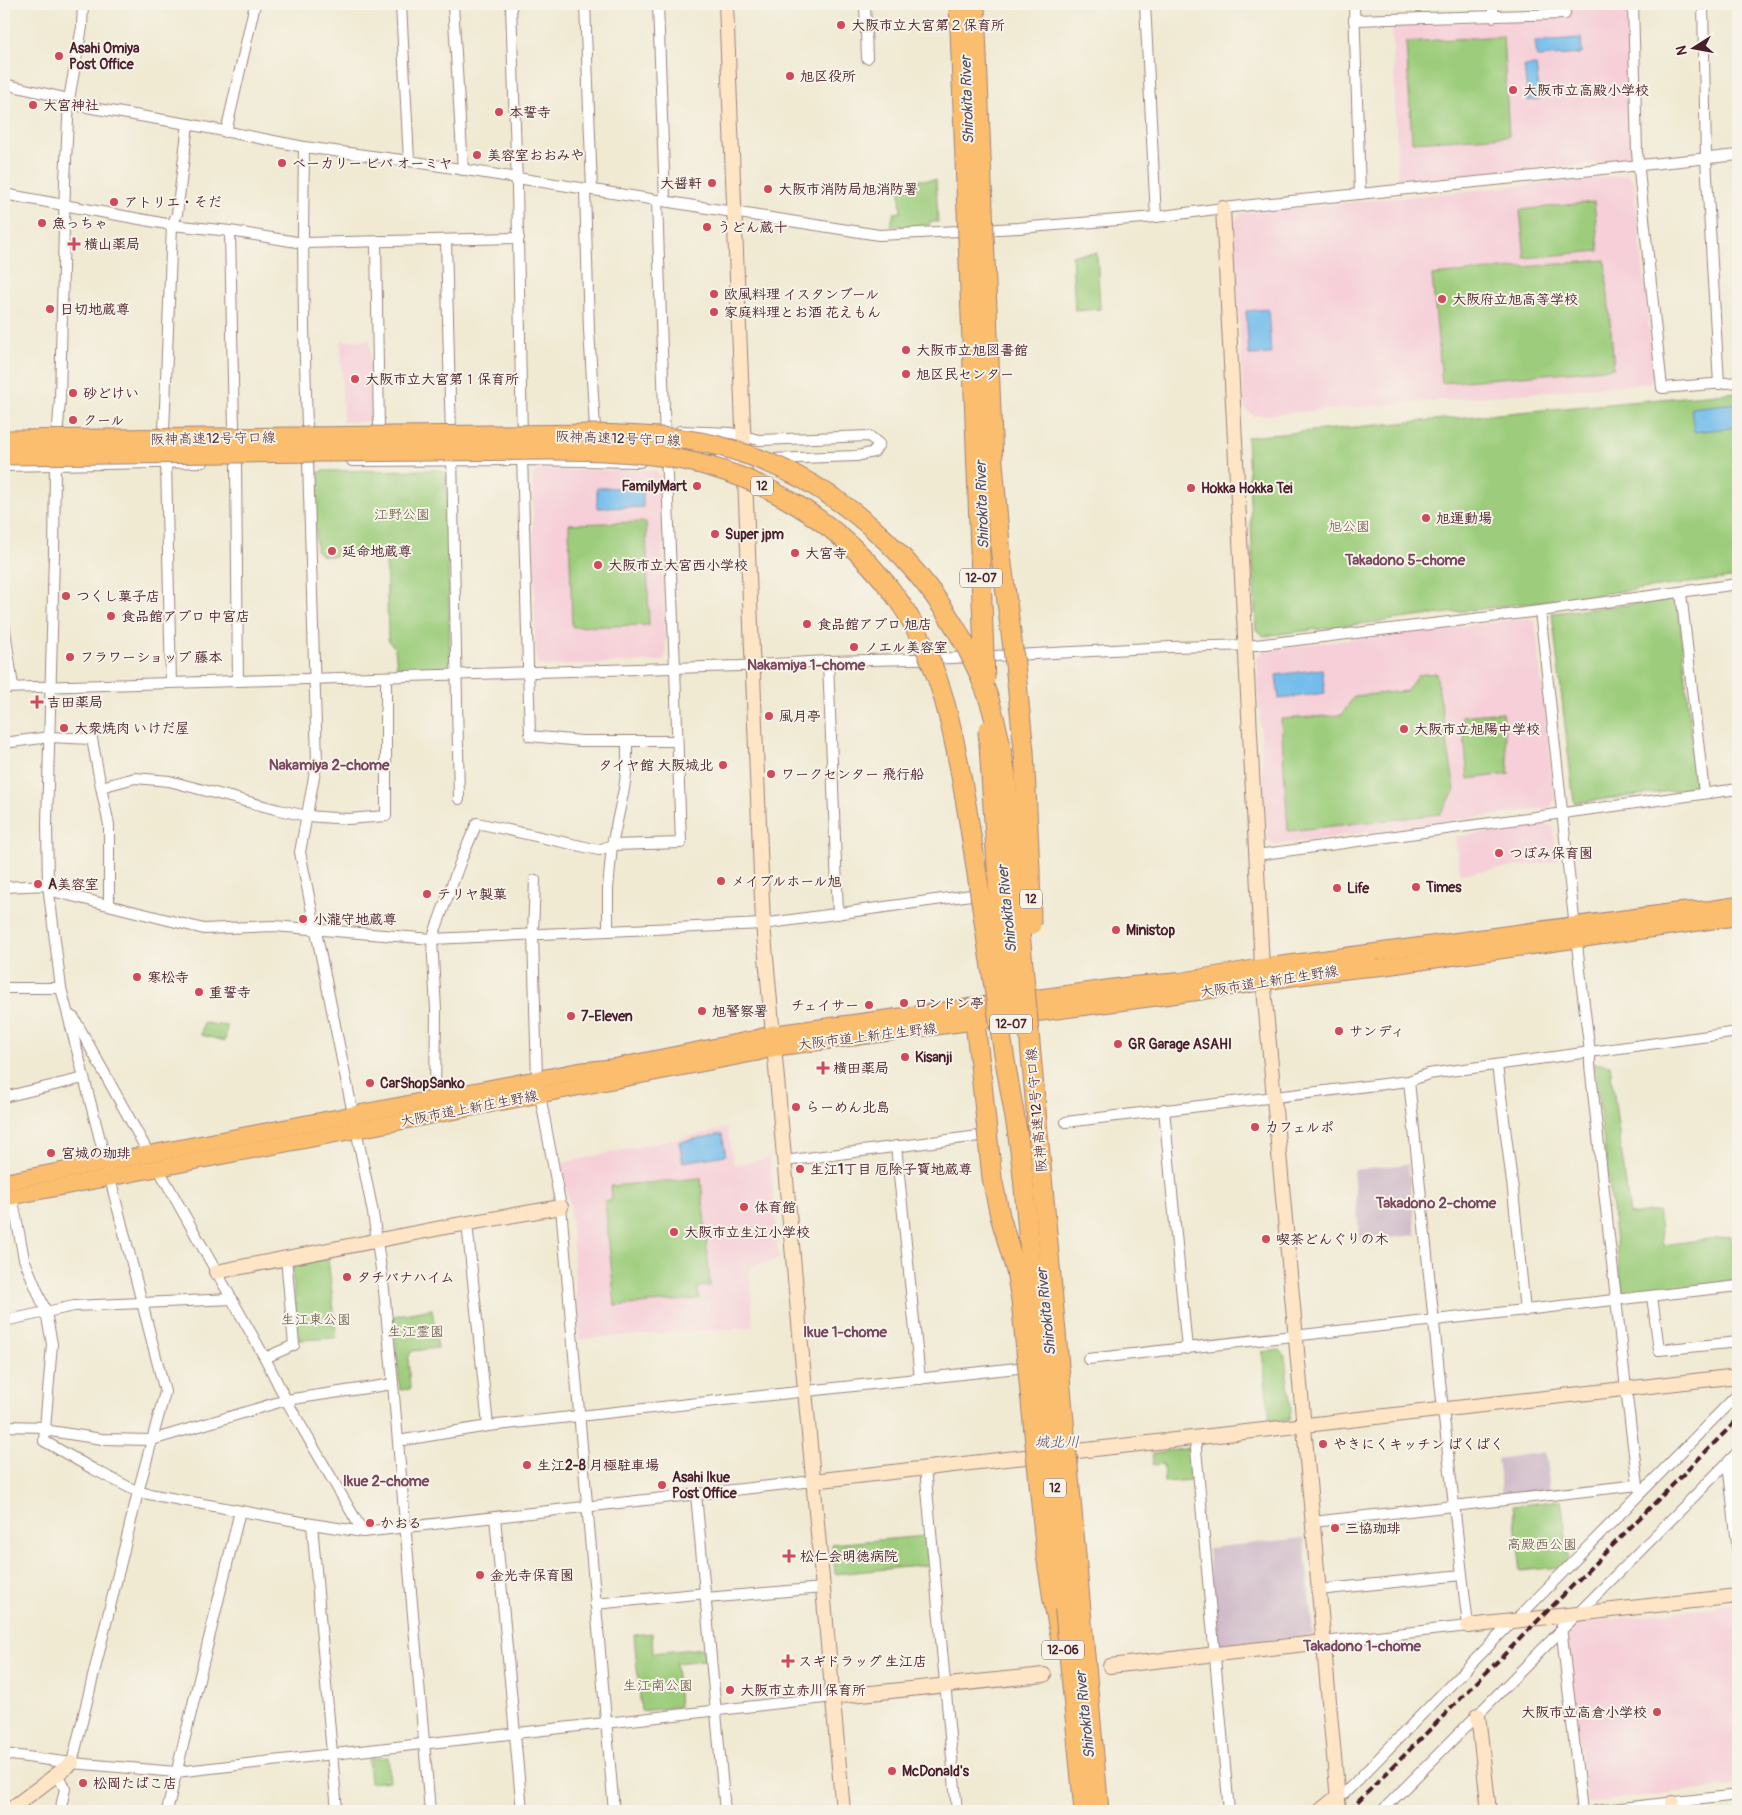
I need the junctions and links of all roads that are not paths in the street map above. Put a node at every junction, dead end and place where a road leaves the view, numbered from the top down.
1 (83, 4) edge
2 (255, 4) edge
3 (401, 4) edge
4 (453, 4) edge
5 (511, 4) edge
6 (585, 4) edge
7 (658, 4) edge
8 (726, 4) edge
9 (865, 4) edge
10 (959, 4) edge
11 (974, 4) edge
12 (1145, 4) edge
13 (1354, 4) edge
14 (1493, 4) edge
15 (1564, 4) edge
16 (1633, 4) edge
17 (1703, 4) edge
18 (1493, 17) junction
19 (1354, 20) junction
20 (867, 58) dead end
21 (4, 84) edge
22 (69, 102) junction
23 (188, 124) junction
24 (226, 132) junction
25 (304, 147) junction
26 (1738, 155) edge
27 (1706, 159) junction
28 (409, 162) junction
29 (1638, 165) junction
30 (463, 170) junction
31 (517, 178) junction
32 (589, 190) junction
33 (4, 194) edge
34 (1360, 194) junction
35 (661, 201) junction
36 (64, 204) junction
37 (1223, 208) junction
38 (734, 212) junction
39 (1156, 217) junction
40 (172, 225) junction
41 (230, 232) junction
42 (518, 238) junction
43 (446, 240) junction
44 (376, 242) junction
45 (303, 243) junction
46 (1738, 382) edge
47 (1719, 384) junction
48 (595, 428) junction
49 (379, 429) junction
50 (451, 429) junction
51 (522, 429) junction
52 (234, 430) junction
53 (307, 430) junction
54 (665, 430) junction
55 (4, 431) edge
56 (56, 431) junction
57 (164, 432) junction
58 (743, 436) junction
59 (4, 440) edge
60 (4, 455) edge
61 (522, 460) junction
62 (744, 460) junction
63 (308, 461) junction
64 (452, 461) junction
65 (236, 462) junction
66 (666, 462) junction
67 (166, 463) junction
68 (54, 464) junction
69 (4, 466) edge
70 (1738, 584) edge
71 (1681, 592) junction
72 (1540, 611) junction
73 (4, 623) edge
74 (1246, 644) junction
75 (828, 661) junction
76 (752, 665) junction
77 (675, 668) junction
78 (528, 672) junction
79 (457, 675) junction
80 (386, 677) junction
81 (314, 679) junction
82 (238, 681) junction
83 (171, 683) junction
84 (51, 686) junction
85 (8, 688) edge
86 (49, 736) junction
87 (677, 741) junction
88 (627, 742) junction
89 (4, 743) edge
90 (100, 787) junction
91 (1738, 789) edge
92 (1704, 793) junction
93 (459, 799) dead end
94 (1564, 814) junction
95 (307, 816) junction
96 (612, 846) junction
97 (1257, 855) junction
98 (535, 880) dead end
99 (48, 885) junction
100 (4, 887) edge
101 (971, 895) dead end
102 (109, 904) junction
103 (1738, 905) edge
104 (838, 914) junction
105 (1738, 917) edge
106 (763, 924) junction
107 (317, 929) junction
108 (608, 930) junction
109 (1575, 932) junction
110 (533, 934) junction
111 (432, 939) junction
112 (1263, 974) junction
113 (4, 988) edge
114 (61, 988) junction
115 (68, 1014) junction
116 (978, 1014) junction
117 (1738, 1032) edge
118 (773, 1041) junction
119 (1030, 1048) junction
120 (1590, 1052) junction
121 (1497, 1065) junction
122 (84, 1078) junction
123 (1409, 1081) junction
124 (538, 1087) junction
125 (4, 1097) edge
126 (1275, 1097) junction
127 (435, 1099) junction
128 (1164, 1109) junction
129 (355, 1122) junction
130 (1066, 1122) dead end
131 (979, 1136) dead end
132 (896, 1146) junction
133 (1020, 1152) junction
134 (149, 1154) junction
135 (784, 1161) junction
136 (158, 1168) junction
137 (108, 1170) junction
138 (6, 1187) edge
139 (561, 1207) junction
140 (468, 1223) junction
141 (377, 1240) junction
142 (286, 1258) junction
143 (216, 1272) junction
144 (1738, 1286) edge
145 (1652, 1296) junction
146 (232, 1299) junction
147 (1617, 1300) junction
148 (142, 1303) junction
149 (1525, 1310) junction
150 (46, 1312) junction
151 (4, 1321) edge
152 (1434, 1321) junction
153 (1296, 1337) junction
154 (1738, 1342) edge
155 (1187, 1348) junction
156 (265, 1358) junction
157 (1088, 1359) dead end
158 (1017, 1368) dead end
159 (1738, 1376) edge
160 (920, 1379) junction
161 (393, 1384) junction
162 (1626, 1389) junction
163 (804, 1392) junction
164 (1738, 1394) edge
165 (286, 1400) junction
166 (1443, 1410) junction
167 (579, 1416) junction
168 (1304, 1425) junction
169 (4, 1426) edge
170 (488, 1426) junction
171 (45, 1427) junction
172 (1195, 1438) junction
173 (152, 1440) junction
174 (398, 1441) junction
175 (1738, 1452) edge
176 (1728, 1463) junction
177 (925, 1468) junction
178 (813, 1481) junction
179 (1640, 1489) junction
180 (138, 1492) junction
181 (696, 1494) junction
182 (587, 1507) junction
183 (1454, 1508) junction
184 (240, 1511) junction
185 (495, 1517) junction
186 (1313, 1522) junction
187 (312, 1524) junction
188 (404, 1527) junction
189 (363, 1532) junction
190 (1738, 1553) edge
191 (1462, 1574) junction
192 (822, 1588) junction
193 (1318, 1590) junction
194 (706, 1596) junction
195 (1738, 1596) edge
196 (595, 1604) junction
197 (1578, 1614) junction
198 (1560, 1616) junction
199 (1514, 1621) junction
200 (1468, 1626) junction
201 (1561, 1630) junction
202 (1324, 1642) junction
203 (1215, 1654) junction
204 (1110, 1666) dead end
205 (1044, 1675) dead end
206 (945, 1686) junction
207 (833, 1697) junction
208 (1074, 1699) junction
209 (716, 1711) junction
210 (1478, 1714) junction
211 (606, 1723) junction
212 (515, 1734) junction
213 (423, 1744) junction
214 (4, 1754) edge
215 (332, 1754) junction
216 (72, 1763) junction
217 (176, 1772) junction
218 (58, 1774) junction
219 (1738, 1795) edge
220 (1338, 1797) junction
221 (1672, 1807) edge
222 (1630, 1809) edge
223 (8, 1811) edge
224 (60, 1811) edge
225 (167, 1811) edge
226 (337, 1811) edge
227 (430, 1811) edge
228 (522, 1811) edge
229 (614, 1811) edge
230 (725, 1811) edge
231 (843, 1811) edge
232 (957, 1811) edge
233 (1084, 1811) edge
234 (1099, 1811) edge
235 (1229, 1811) edge
236 (1320, 1811) edge
237 (1339, 1811) edge
238 (1382, 1811) edge
239 (1488, 1811) edge
240 (1582, 1811) edge
241 (1596, 1811) edge

1 - 22 street
2 - 24 street
3 - 28 street
4 - 30 street
5 - 31 street
6 - 32 street
7 - 35 street
8 - 38 street
9 - 20 street
10 - 133 highway, 12-07, bridge
11 - 119 highway, 12, bridge
12 - 39 street
13 - 19 street
14 - 18 street
15 - 18 street
16 - 29 street
17 - 27 street
18 - 19 street
19 - 34 street
21 - 22 street
22 - 23 street
22 - 36 street
23 - 24 street
23 - 40 street
24 - 25 street
25 - 28 street
25 - 45 street
26 - 27 street
27 - 29 street
27 - 47 street
28 - 30 street
29 - 34 street
29 - 47 street
30 - 31 street
31 - 32 street
31 - 42 street
32 - 35 street
32 - 48 street
33 - 36 street
34 - 37 street
35 - 38 street
35 - 54 street
36 - 40 street
36 - 56 street
37 - 39 street
37 - 74 street
38 - 39 street, bridge
38 - 58 street
40 - 41 street
40 - 57 street
41 - 45 street
41 - 52 street
42 - 43 street
42 - 51 street
43 - 44 street
43 - 50 street
44 - 45 street
44 - 49 street
45 - 53 street
46 - 47 street
48 - 51 street
48 - 54 street
49 - 50 street
49 - 53 street
50 - 51 street
50 - 64 street
51 - 61 street
52 - 53 street
52 - 57 street
53 - 63 street
54 - 58 street
54 - 66 street
55 - 56 street
56 - 57 street
56 - 68 street
58 - 62 street
58 - 62 street
59 - 119 highway, 阪神高速12号守口線, bridge
60 - 133 highway, 阪神高速12号守口線 / 12, bridge
61 - 64 street
61 - 66 street
61 - 78 street
62 - 66 street
62 - 76 street
63 - 64 street
63 - 65 street
63 - 81 street
64 - 79 street
65 - 67 street
65 - 82 street
66 - 77 street
67 - 68 street
67 - 83 street
68 - 69 street
68 - 84 street
70 - 71 street
71 - 72 street
71 - 92 street
72 - 74 street
72 - 94 street
73 - 85 street
74 - 75 street, bridge
74 - 97 street
75 - 76 street
75 - 104 street
76 - 77 street
76 - 106 street
77 - 78 street
77 - 87 street
78 - 79 street
78 - 88 street
79 - 80 street
79 - 93 street
80 - 81 street
80 - 95 street
81 - 82 street
81 - 95 street
82 - 83 street
83 - 84 street
84 - 85 street
84 - 86 street
86 - 89 street
86 - 90 street
86 - 99 street
87 - 88 street
87 - 96 street
88 - 96 street
90 - 95 street
90 - 102 street
91 - 92 street
92 - 94 street
94 - 97 street
94 - 109 street
95 - 107 street
96 - 108 street
96 - 111 street
97 - 112 street
98 - 110 street
99 - 100 street
99 - 102 street
99 - 114 street
101 - 104 street
102 - 107 street
103 - 109 main road, 大阪市道上新庄生野線
104 - 106 street
105 - 109 main road, 大阪市道上新庄生野線
106 - 108 street
106 - 118 street
107 - 111 street
107 - 129 street
108 - 110 street
109 - 112 main road, 大阪市道上新庄生野線
109 - 120 street
110 - 111 street
110 - 124 street
111 - 127 street
112 - 116 main road, 大阪市道上新庄生野線, bridge
112 - 126 street
113 - 114 street
114 - 115 street
115 - 122 street
115 - 134 street
116 - 118 main road, 大阪市道上新庄生野線
116 - 208 highway, 12-06, bridge
117 - 120 street
118 - 124 main road, 大阪市道上新庄生野線
118 - 135 street
119 - 234 highway, 阪神高速12号守口線 / 12, bridge
120 - 121 street
120 - 147 street
121 - 123 street
121 - 149 street
122 - 125 street
122 - 137 street
123 - 126 street
123 - 152 street
124 - 127 main road, 大阪市道上新庄生野線
124 - 129 main road, 大阪市道上新庄生野線
124 - 139 street
126 - 128 street
126 - 153 street
127 - 129 main road, 大阪市道上新庄生野線
128 - 130 street
128 - 155 street
129 - 134 main road, 大阪市道上新庄生野線
129 - 136 main road, 大阪市道上新庄生野線
129 - 141 street
131 - 132 street
132 - 135 street
132 - 160 street
133 - 208 highway, 阪神高速12号守口線 / 12, bridge
134 - 137 main road, 大阪市道上新庄生野線
135 - 163 street
136 - 137 main road, 大阪市道上新庄生野線
136 - 143 street
137 - 138 main road, 大阪市道上新庄生野線
137 - 148 street
138 - 150 street
139 - 140 street
139 - 167 street
140 - 141 street
140 - 170 street
141 - 142 street
141 - 161 street
142 - 143 street
142 - 156 street
143 - 146 street
144 - 145 street
145 - 147 street
145 - 154 street
146 - 148 street
146 - 156 street
147 - 149 street
147 - 162 street
148 - 150 street
148 - 173 street
149 - 152 street
150 - 151 street
150 - 171 street
152 - 153 street
152 - 166 street
153 - 155 street
153 - 168 street
155 - 157 street
156 - 165 street
158 - 160 street
159 - 162 street
160 - 163 street
161 - 165 street
161 - 174 street
162 - 166 street
162 - 179 street
163 - 167 street
163 - 178 street
164 - 179 street
165 - 173 street
165 - 189 street
166 - 168 street
166 - 183 street
167 - 170 street
167 - 182 street
168 - 172 street
168 - 186 street
169 - 171 street
170 - 174 street
171 - 173 street
171 - 180 street
172 - 177 street, bridge
172 - 203 street
173 - 180 street
174 - 188 street
175 - 176 street
176 - 190 street
176 - 197 street
177 - 178 street
177 - 206 street
178 - 181 street
178 - 192 street
179 - 183 street
179 - 199 street
180 - 184 street
180 - 216 street
181 - 182 street
181 - 194 street
182 - 185 street
182 - 196 street
183 - 186 street
183 - 191 street
184 - 187 street
184 - 217 street
185 - 188 street
185 - 212 street
186 - 193 street
187 - 189 street
187 - 215 street
188 - 189 street
188 - 213 street
191 - 193 street
191 - 200 street
192 - 194 street
192 - 207 street
193 - 202 street
194 - 196 street
194 - 209 street
195 - 197 street
196 - 211 street
197 - 198 street
197 - 201 street
198 - 199 street
198 - 201 street
199 - 200 street
199 - 220 street
200 - 202 street
201 - 210 street
201 - 240 street
202 - 203 street
202 - 220 street
203 - 204 street
203 - 235 street
205 - 206 street
206 - 207 street
206 - 232 street
207 - 209 street
207 - 231 street
208 - 233 highway, 阪神高速12号守口線 / 12, bridge
209 - 211 street
209 - 230 street
210 - 238 street
210 - 239 street
211 - 212 street
211 - 229 street
212 - 213 street
212 - 228 street
213 - 215 street
213 - 227 street
214 - 216 street
215 - 217 street
215 - 226 street
216 - 217 street
216 - 218 street
217 - 225 street
218 - 223 street
218 - 224 street
219 - 221 street
220 - 236 street
220 - 237 street
221 - 222 street
222 - 241 street

